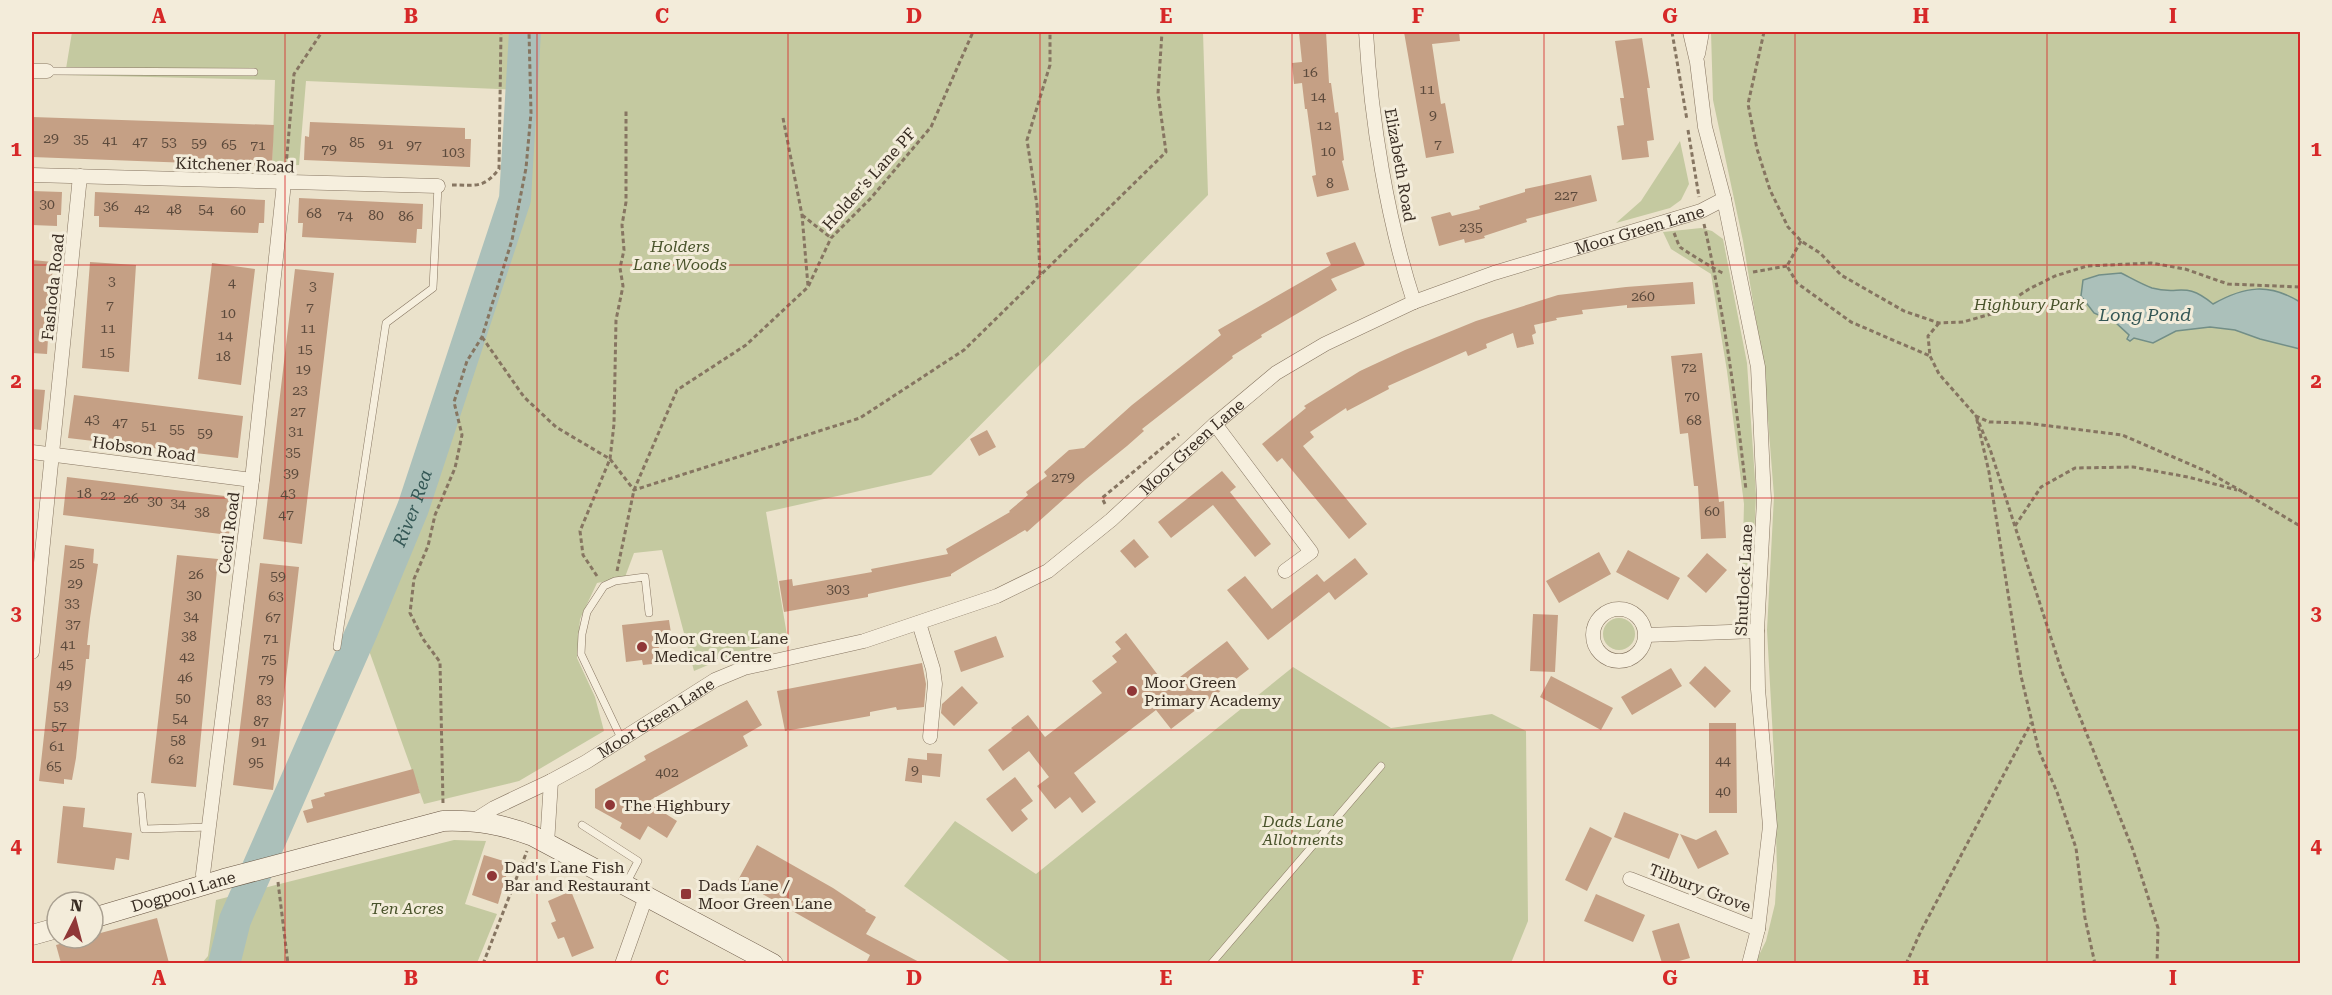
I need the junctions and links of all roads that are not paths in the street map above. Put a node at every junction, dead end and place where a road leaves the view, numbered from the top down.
1 (1366, 32) edge
2 (1690, 32) edge
3 (1702, 32) edge
4 (1697, 62) junction
5 (32, 70) edge
6 (47, 71) joint
7 (254, 72) dead end
8 (32, 175) edge
9 (80, 176) junction
10 (284, 183) junction
11 (438, 186) joint
12 (1724, 200) junction
13 (1414, 302) junction
14 (1215, 424) junction
15 (32, 452) edge
16 (53, 454) junction
17 (252, 480) junction
18 (1285, 571) dead end
19 (650, 613) dead end
20 (919, 623) junction
21 (1757, 631) junction
22 (1646, 635) dead end
23 (337, 646) dead end
24 (32, 652) edge
25 (930, 737) dead end
26 (621, 738) junction
27 (1381, 766) dead end
28 (551, 781) junction
29 (141, 796) dead end
30 (475, 820) junction
31 (582, 825) dead end
32 (210, 828) junction
33 (540, 840) junction
34 (276, 866) joint
35 (1630, 879) dead end
36 (204, 886) junction
37 (625, 886) junction
38 (648, 897) junction
39 (105, 915) edge
40 (1758, 929) junction
41 (622, 963) edge
42 (773, 963) edge
43 (1211, 963) edge
44 (1749, 963) edge

1 - 13 street, Elizabeth Road
2 - 4 street, Moor Green Lane
3 - 4 street, Moor Green Lane
4 - 12 street, Moor Green Lane
5 - 6 street
6 - 7 lane
8 - 9 street, Kitchener Road
9 - 10 street, Kitchener Road
9 - 16 street, Fashoda Road
10 - 11 street, Kitchener Road
10 - 17 street, Cecil Road
11 - 23 lane
12 - 13 street, Moor Green Lane
12 - 21 street, Shutlock Lane
13 - 14 street, Moor Green Lane
14 - 18 street
14 - 20 street, Moor Green Lane
15 - 16 street, Hobson Road
16 - 17 street, Hobson Road
16 - 24 street, Fashoda Road
17 - 32 street, Cecil Road
19 - 26 lane
20 - 25 street
20 - 26 street, Moor Green Lane
21 - 22 street
21 - 40 street, Shutlock Lane
26 - 28 street, Moor Green Lane
27 - 43 lane
28 - 30 street, Moor Green Lane
28 - 33 street
29 - 32 lane
30 - 33 street
30 - 34 street, Moor Green Lane
31 - 37 lane
32 - 36 street, Cecil Road
33 - 37 street
34 - 36 street, Dogpool Lane
35 - 40 street, Tilbury Grove
36 - 39 street, Dogpool Lane
37 - 38 street
38 - 41 street
38 - 42 street
40 - 44 street, Shutlock Lane

